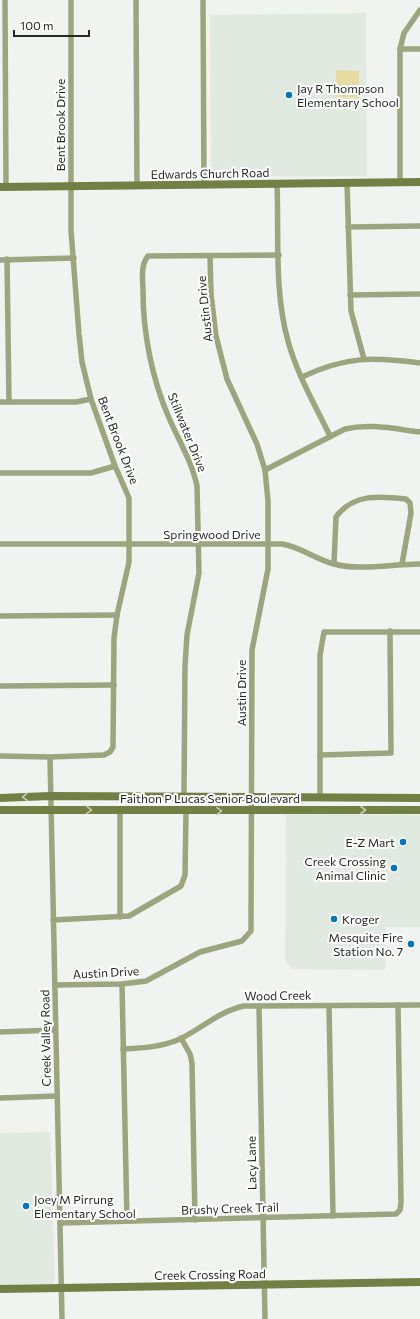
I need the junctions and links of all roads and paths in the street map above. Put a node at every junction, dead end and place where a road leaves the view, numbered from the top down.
1 (5, 0) edge
2 (71, 0) edge
3 (136, 0) edge
4 (203, 0) edge
5 (420, 10) edge
6 (400, 49) junction
7 (420, 49) edge
8 (420, 182) edge
9 (347, 183) junction
10 (400, 183) junction
11 (277, 184) junction
12 (204, 185) junction
13 (137, 186) junction
14 (3, 187) edge
15 (71, 187) junction
16 (420, 226) edge
17 (348, 227) junction
18 (279, 255) junction
19 (210, 256) junction
20 (74, 258) junction
21 (7, 259) junction
22 (0, 260) edge
23 (420, 294) edge
24 (350, 295) junction
25 (364, 359) junction
26 (420, 363) edge
27 (302, 377) junction
28 (91, 399) junction
29 (0, 402) edge
30 (9, 402) junction
31 (420, 432) edge
32 (330, 436) junction
33 (115, 466) junction
34 (265, 470) junction
35 (0, 473) edge
36 (0, 544) edge
37 (268, 544) junction
38 (130, 545) junction
39 (200, 545) junction
40 (334, 564) junction
41 (402, 564) junction
42 (420, 564) edge
43 (117, 615) junction
44 (0, 616) edge
45 (390, 631) junction
46 (420, 632) edge
47 (114, 685) junction
48 (0, 686) edge
49 (320, 755) junction
50 (0, 756) edge
51 (50, 757) junction
52 (50, 796) junction
53 (0, 798) edge
54 (184, 798) junction
55 (251, 798) junction
56 (320, 798) junction
57 (339, 798) junction
58 (420, 798) edge
59 (0, 810) edge
60 (50, 810) junction
61 (252, 810) junction
62 (339, 810) junction
63 (420, 810) edge
64 (120, 811) junction
65 (186, 811) junction
66 (120, 917) junction
67 (53, 920) junction
68 (122, 984) junction
69 (55, 985) junction
70 (398, 1005) junction
71 (420, 1005) edge
72 (259, 1006) junction
73 (330, 1006) junction
74 (55, 1030) junction
75 (0, 1032) edge
76 (181, 1038) junction
77 (123, 1049) junction
78 (57, 1096) junction
79 (0, 1098) edge
80 (333, 1216) junction
81 (264, 1218) junction
82 (195, 1220) junction
83 (127, 1221) junction
84 (60, 1223) junction
85 (420, 1282) edge
86 (265, 1284) junction
87 (0, 1289) edge
88 (60, 1289) junction
89 (62, 1319) edge
90 (266, 1319) edge

1 - 14 street
2 - 15 street, Bent Brook Drive
3 - 13 street
4 - 12 street
5 - 6 street
6 - 7 street
6 - 10 street
8 - 10 street, Edwards Church Road
9 - 10 street, Edwards Church Road
9 - 11 street, Edwards Church Road
9 - 17 street
11 - 12 street, Edwards Church Road
11 - 18 street
12 - 13 street, Edwards Church Road
13 - 15 street, Edwards Church Road
14 - 15 street, Edwards Church Road
15 - 20 street, Bent Brook Drive
16 - 17 street
17 - 24 street
18 - 19 street, Stillwater Drive
18 - 27 street
19 - 34 street, Austin Drive
19 - 39 street, Stillwater Drive
20 - 21 street
20 - 28 street, Bent Brook Drive
21 - 22 street
21 - 30 street
23 - 24 street
24 - 25 street
25 - 26 street
25 - 27 street
27 - 32 street
28 - 30 street
28 - 33 street, Bent Brook Drive
29 - 30 street
31 - 32 street
32 - 34 street
33 - 35 street
33 - 38 street, Bent Brook Drive
34 - 37 street, Austin Drive
36 - 38 street, Springwood Drive
37 - 39 street, Springwood Drive
37 - 40 street, Springwood Drive
37 - 55 street, Austin Drive
38 - 39 street, Springwood Drive
38 - 43 street, Bent Brook Drive
39 - 54 street, Stillwater Drive
40 - 41 street, Springwood Drive
40 - 41 street
41 - 42 street, Springwood Drive
43 - 44 street
43 - 47 street, Bent Brook Drive
45 - 46 street
45 - 49 street
45 - 49 street
47 - 48 street
47 - 51 street, Bent Brook Drive
49 - 56 street
50 - 51 street, Bent Brook Drive
51 - 52 street, Creek Valley Road
52 -> 53 street, Faithon P Lucas Senior Boulevard
52 - 54 street, Faithon P Lucas Senior Boulevard
52 - 60 street, Creek Valley Road
54 - 55 street, Faithon P Lucas Senior Boulevard
55 - 56 street, Faithon P Lucas Senior Boulevard
55 - 61 street, Austin Drive
56 - 57 street, Faithon P Lucas Senior Boulevard
57 - 58 street, Faithon P Lucas Senior Boulevard
57 - 62 street
59 - 60 street, Faithon P Lucas Senior Boulevard
60 -> 64 street, Faithon P Lucas Senior Boulevard
60 - 67 street, Creek Valley Road
61 - 62 street, Faithon P Lucas Senior Boulevard
65 -> 61 street, Faithon P Lucas Senior Boulevard
61 - 68 street, Austin Drive
62 -> 63 street, Faithon P Lucas Senior Boulevard
64 - 65 street, Faithon P Lucas Senior Boulevard
64 - 66 street
65 - 66 street
66 - 67 street
67 - 69 street, Creek Valley Road
68 - 69 street, Austin Drive
68 - 77 street
69 - 74 street, Creek Valley Road
70 - 71 street, Wood Creek
70 - 73 street, Wood Creek
70 - 80 street, Brushy Creek Trail
72 - 73 street, Wood Creek
72 - 76 street, Wood Creek
72 - 81 street, Lacy Lane
73 - 80 street
74 - 75 street
74 - 78 street, Creek Valley Road
76 - 77 street, Wood Creek
76 - 82 street
77 - 83 street
78 - 79 street
78 - 84 street, Creek Valley Road
80 - 81 street, Brushy Creek Trail
81 - 82 street, Brushy Creek Trail
81 - 86 street, Lacy Lane
82 - 83 street, Brushy Creek Trail
83 - 84 street, Brushy Creek Trail
84 - 88 street, Creek Valley Road
85 - 86 street, Creek Crossing Road
86 - 88 street, Creek Crossing Road
86 - 90 street, Lacy Lane
87 - 88 street, Creek Crossing Road
88 - 89 street, Creek Valley Road

